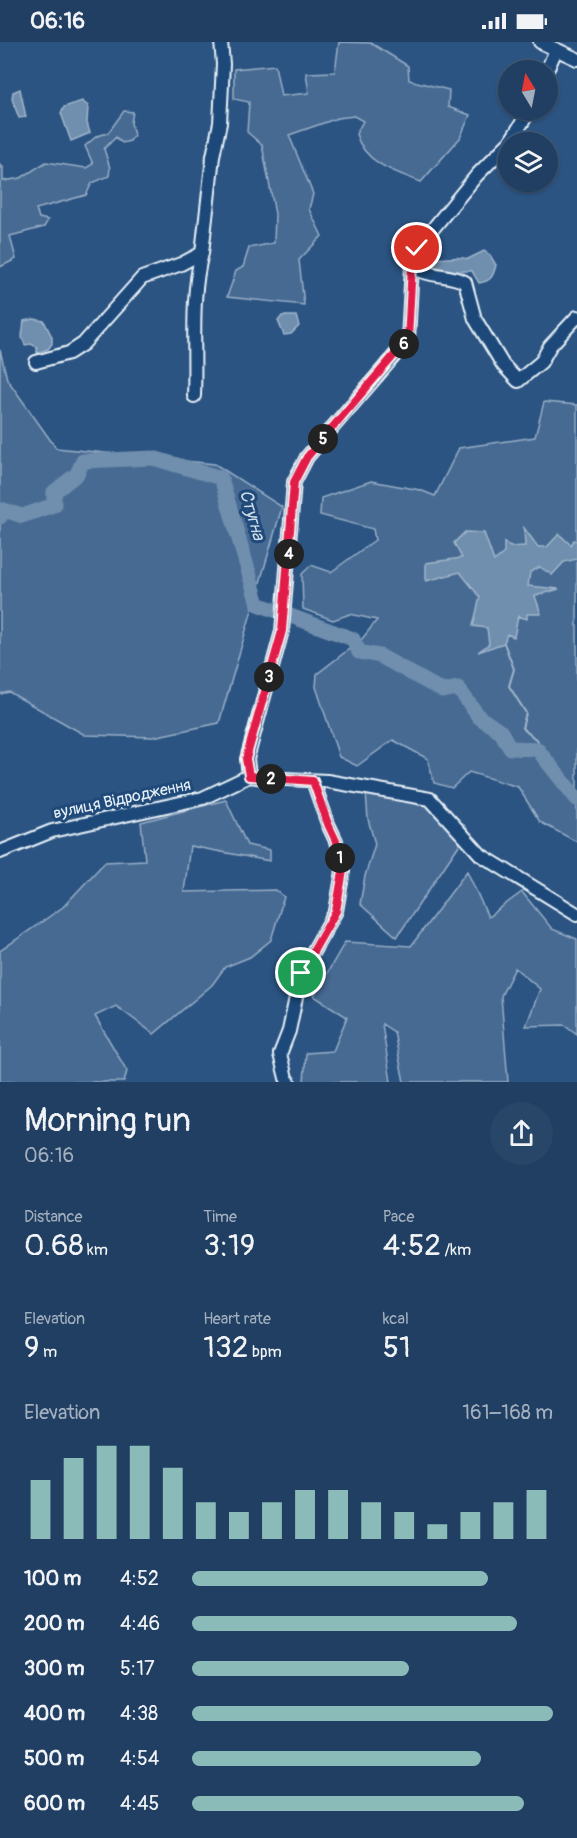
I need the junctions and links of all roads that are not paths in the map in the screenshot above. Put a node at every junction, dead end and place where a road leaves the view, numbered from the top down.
1 (220, 42) edge
2 (540, 42) edge
3 (556, 50) junction
4 (575, 55) edge
5 (552, 60) edge
6 (498, 154) edge
7 (202, 252) junction
8 (412, 265) junction
9 (577, 317) edge
10 (36, 362) dead end
11 (195, 396) dead end
12 (249, 776) junction
13 (313, 781) junction
14 (0, 852) edge
15 (577, 914) edge
16 (289, 1082) edge

1 - 7 street
2 - 3 street
3 - 4 street
3 - 5 street
6 - 8 street
7 - 10 street
7 - 11 street
8 - 9 street
8 - 12 street
12 - 13 street
12 - 14 street, вулиця Відродження
13 - 15 street
13 - 16 street

